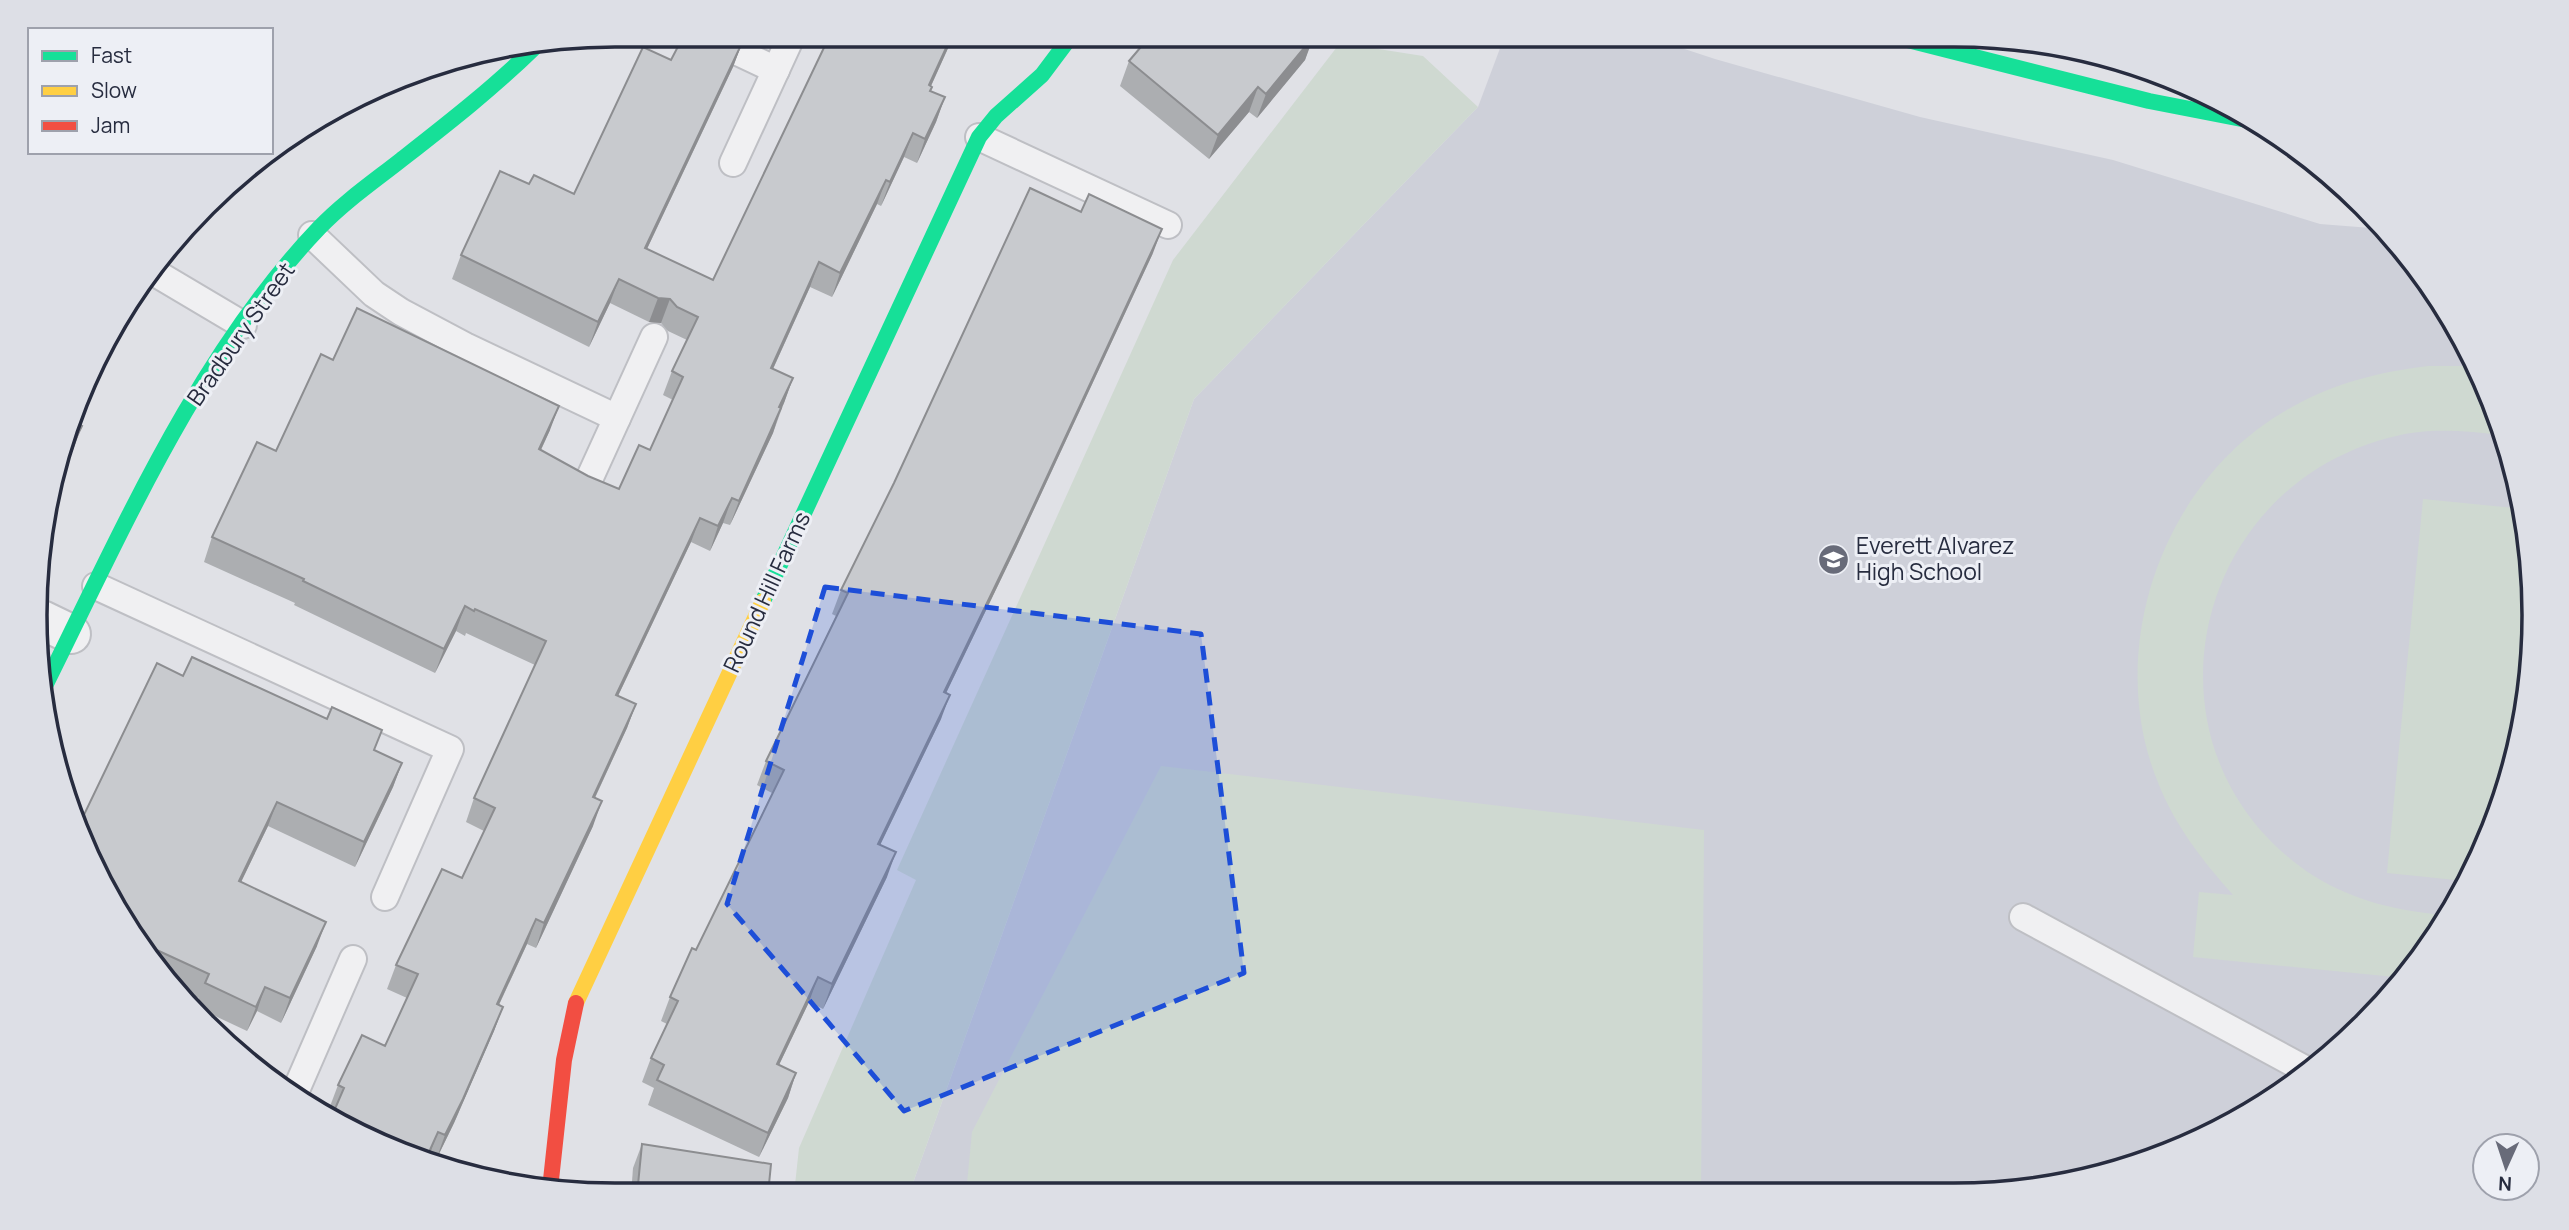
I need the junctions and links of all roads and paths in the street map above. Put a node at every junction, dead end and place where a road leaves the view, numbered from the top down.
1 (727, 47) edge
2 (787, 47) edge
3 (1065, 47) edge
4 (1935, 47) edge
5 (524, 55) edge
6 (776, 70) junction
7 (2223, 115) edge
8 (979, 137) junction
9 (733, 163) dead end
10 (1168, 225) dead end
11 (312, 235) junction
12 (160, 276) edge
13 (243, 325) junction
14 (654, 337) dead end
15 (617, 418) junction
16 (586, 486) edge
17 (96, 586) junction
18 (57, 627) edge
19 (49, 661) edge
20 (385, 897) dead end
21 (2022, 917) dead end
22 (353, 959) dead end
23 (2297, 1067) edge
24 (298, 1086) edge
25 (551, 1179) edge

1 - 6 lane
2 - 6 lane
3 - 8 street, Round Hill Farms
4 - 7 street
5 - 11 street, Bradbury Street
6 - 9 lane
8 - 10 lane
8 - 25 street, Round Hill Farms
11 - 13 street, Bradbury Street
11 - 15 lane
12 - 13 lane
13 - 17 street, Bradbury Street
14 - 15 lane
15 - 16 lane
17 - 18 street, Bradbury Street
17 - 20 lane
18 - 19 street, Bradbury Street
21 - 23 lane
22 - 24 lane

